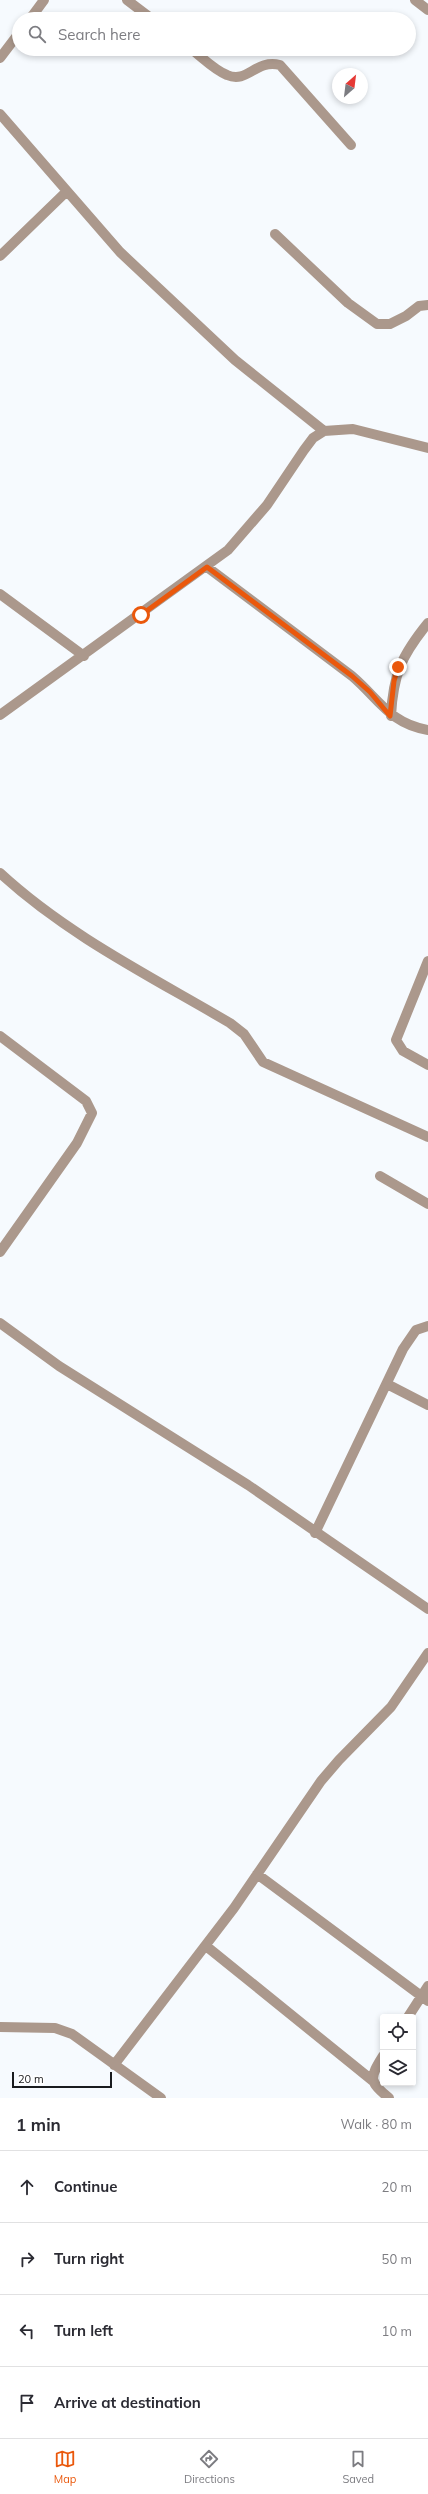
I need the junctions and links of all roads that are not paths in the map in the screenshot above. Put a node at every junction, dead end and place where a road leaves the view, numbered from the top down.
1 (44, 0) edge
2 (127, 0) edge
3 (415, 0) edge
4 (428, 10) edge
5 (35, 12) edge
6 (143, 12) edge
7 (12, 42) edge
8 (200, 56) edge
9 (0, 58) edge
10 (0, 114) edge
11 (351, 145) dead end
12 (66, 192) junction
13 (274, 234) dead end
14 (0, 256) edge
15 (428, 305) edge
16 (324, 431) junction
17 (428, 448) edge
18 (207, 567) junction
19 (0, 594) edge
20 (428, 623) edge
21 (84, 656) junction
22 (0, 715) edge
23 (390, 716) junction
24 (428, 730) edge
25 (0, 873) edge
26 (428, 961) edge
27 (0, 1036) edge
28 (428, 1065) edge
29 (428, 1137) edge
30 (380, 1176) dead end
31 (428, 1204) edge
32 (0, 1252) edge
33 (0, 1323) edge
34 (428, 1326) edge
35 (386, 1384) junction
36 (428, 1405) edge
37 (315, 1533) junction
38 (428, 1609) edge
39 (428, 1653) edge
40 (257, 1874) junction
41 (206, 1946) junction
42 (428, 1986) edge
43 (425, 1999) edge
44 (411, 2014) edge
45 (0, 2027) edge
46 (380, 2060) edge
47 (114, 2065) junction
48 (373, 2081) junction
49 (161, 2098) edge
50 (389, 2098) edge

1 - 5 street
2 - 6 street
3 - 4 street
7 - 9 street
8 - 11 street
10 - 12 street
12 - 14 street
12 - 16 street
13 - 15 street
16 - 17 street
16 - 18 street
18 - 21 street
18 - 23 street
19 - 21 street
20 - 23 street
21 - 22 street
23 - 24 street
25 - 29 street
26 - 28 street
27 - 32 street
30 - 31 street
33 - 37 street
34 - 35 street
35 - 36 street
35 - 37 street
37 - 38 street
39 - 40 street
40 - 41 street
40 - 43 street
41 - 47 street
41 - 48 street
42 - 43 street
43 - 44 street
45 - 47 street
46 - 48 street
47 - 49 street
48 - 50 street

